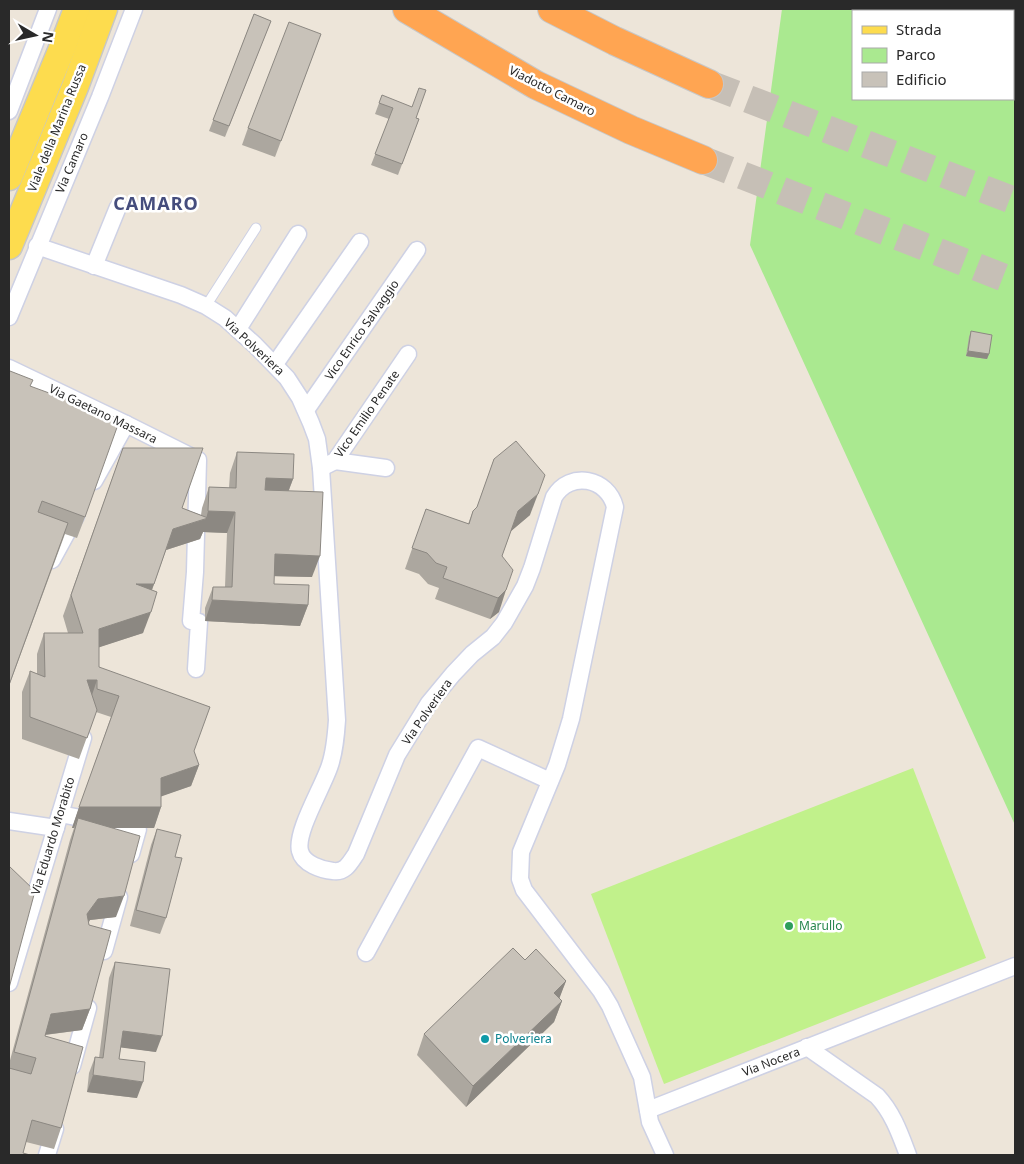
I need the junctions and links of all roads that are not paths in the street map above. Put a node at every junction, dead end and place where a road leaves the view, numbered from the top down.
1 (48, 9) edge
2 (77, 9) edge
3 (104, 9) edge
4 (134, 9) edge
5 (407, 9) edge
6 (552, 9) edge
7 (708, 84) tunnel mouth
8 (9, 111) edge
9 (703, 160) tunnel mouth
10 (9, 178) edge
11 (118, 207) dead end
12 (256, 228) dead end
13 (298, 234) dead end
14 (360, 242) dead end
15 (9, 246) edge
16 (37, 246) junction
17 (417, 250) dead end
18 (94, 266) junction
19 (206, 306) junction
20 (9, 317) edge
21 (238, 330) junction
22 (408, 354) dead end
23 (274, 364) junction
24 (9, 368) edge
25 (306, 410) junction
26 (126, 424) junction
27 (328, 464) junction
28 (386, 468) dead end
29 (45, 575) edge
30 (196, 668) dead end
31 (87, 725) edge
32 (550, 781) junction
33 (9, 821) edge
34 (58, 821) junction
35 (128, 867) edge
36 (122, 886) edge
37 (366, 953) dead end
38 (101, 963) edge
39 (1015, 966) edge
40 (9, 983) edge
41 (93, 992) edge
42 (807, 1048) junction
43 (69, 1078) edge
44 (648, 1110) junction
45 (58, 1117) edge
46 (47, 1155) edge
47 (665, 1155) edge
48 (908, 1155) edge

1 - 8 street
2 - 10 main road, Viale della Marina Russa
3 - 15 main road, Viale della Marina Russa
4 - 16 street, Via Camaro
5 - 9 highway, Viadotto Camaro
6 - 7 highway
11 - 18 street
12 - 19 lane
13 - 21 street
14 - 23 street
16 - 18 street, Via Polveriera
16 - 20 street, Via Camaro
17 - 25 street, Vico Enrico Salvaggio
18 - 19 street, Via Polveriera
19 - 21 street, Via Polveriera
21 - 23 street, Via Polveriera
22 - 27 street, Vico Emilio Penate
23 - 25 street, Via Polveriera
24 - 26 street, Via Gaetano Massara
25 - 27 street, Via Polveriera
26 - 29 street
26 - 30 street, Via Gaetano Massara
27 - 28 street
27 - 32 street, Via Polveriera
31 - 34 street, Via Eduardo Morabito
32 - 37 street
32 - 44 street, Via Polveriera
33 - 34 street
34 - 35 street
34 - 40 street, Via Eduardo Morabito
36 - 38 street
39 - 42 street
41 - 43 street
42 - 44 street, Via Nocera
42 - 48 street, Via Nocera
44 - 47 street, Via Polveriera
45 - 46 street

